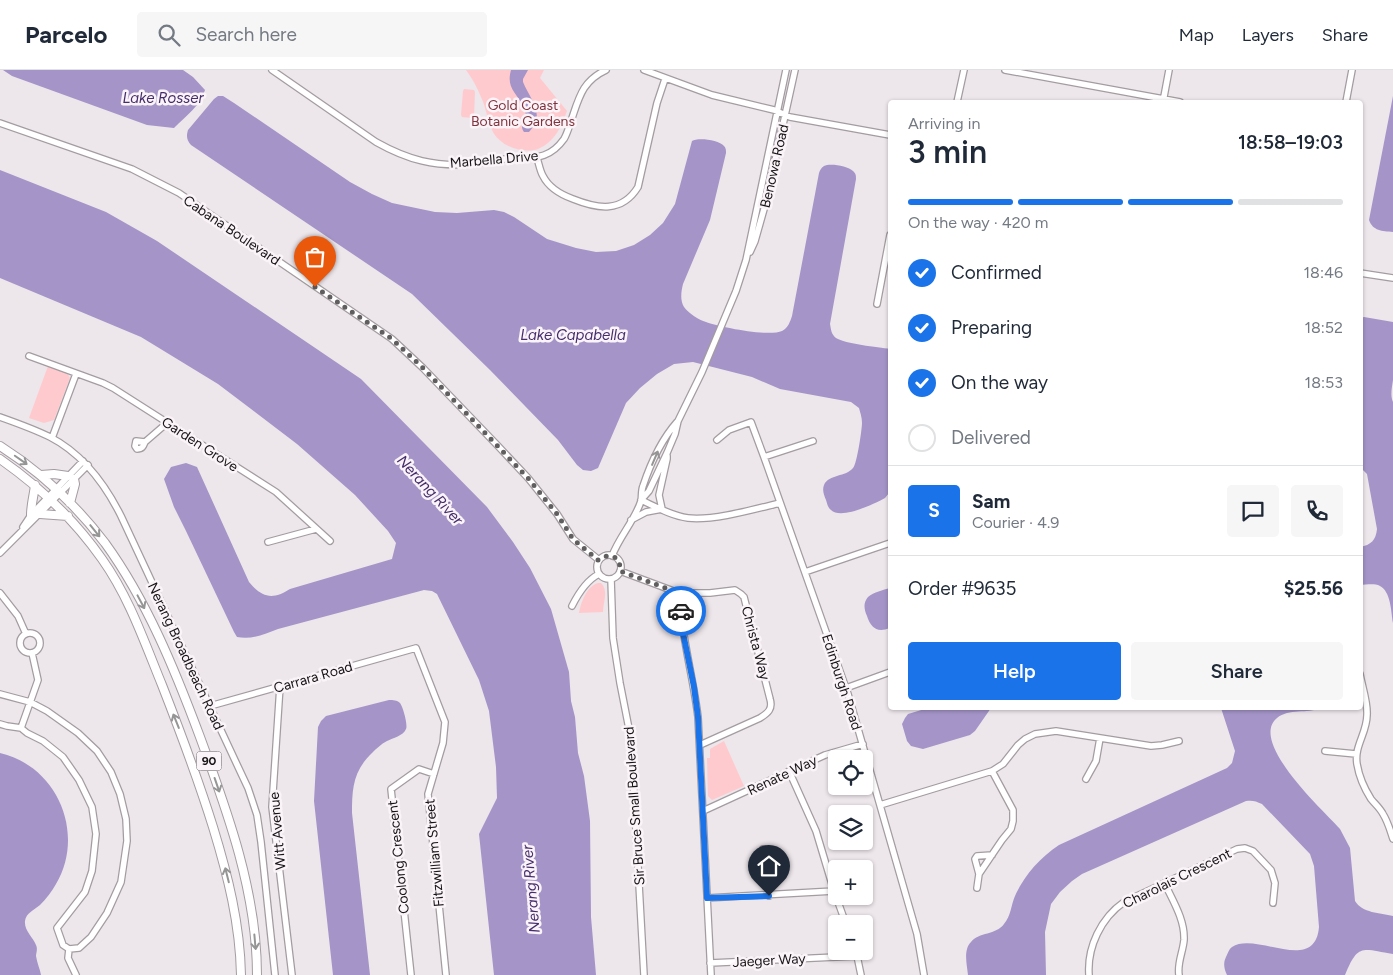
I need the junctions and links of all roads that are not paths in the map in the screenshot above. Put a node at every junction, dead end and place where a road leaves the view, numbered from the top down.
1 (272, 70) edge
2 (606, 70) edge
3 (644, 70) edge
4 (786, 70) edge
5 (795, 70) edge
6 (964, 70) edge
7 (1005, 70) edge
8 (1169, 70) edge
9 (1352, 70) edge
10 (665, 78) junction
11 (957, 100) edge
12 (1158, 100) edge
13 (1163, 100) edge
14 (1346, 100) edge
15 (777, 112) junction
16 (786, 115) junction
17 (0, 123) edge
18 (888, 135) edge
19 (537, 158) junction
20 (888, 246) edge
21 (746, 260) junction
22 (1363, 273) edge
23 (1393, 278) edge
24 (878, 304) dead end
25 (30, 356) dead end
26 (76, 374) junction
27 (0, 417) edge
28 (678, 420) junction
29 (167, 423) junction
30 (52, 438) junction
31 (717, 440) dead end
32 (813, 441) dead end
33 (145, 442) dead end
34 (0, 446) edge
35 (667, 453) junction
36 (764, 457) junction
37 (0, 458) edge
38 (85, 463) junction
39 (41, 475) junction
40 (71, 477) junction
41 (35, 485) junction
42 (58, 491) junction
43 (51, 499) junction
44 (641, 500) junction
45 (70, 503) junction
46 (780, 503) junction
47 (662, 509) junction
48 (40, 514) junction
49 (31, 515) junction
50 (68, 516) junction
51 (631, 520) junction
52 (316, 529) junction
53 (21, 531) junction
54 (330, 541) dead end
55 (268, 542) dead end
56 (888, 544) edge
57 (0, 553) edge
58 (612, 556) junction
59 (598, 560) junction
60 (620, 571) junction
61 (805, 572) junction
62 (599, 574) junction
63 (611, 579) junction
64 (0, 593) edge
65 (679, 593) junction
66 (572, 606) dead end
67 (26, 634) junction
68 (416, 648) joint
69 (32, 653) junction
70 (888, 673) edge
71 (280, 686) junction
72 (846, 688) junction
73 (1363, 689) edge
74 (0, 694) edge
75 (30, 702) junction
76 (210, 706) junction
77 (0, 724) edge
78 (21, 728) junction
79 (1100, 738) junction
80 (1179, 741) dead end
81 (863, 744) junction
82 (700, 745) junction
83 (1325, 751) dead end
84 (1356, 754) junction
85 (789, 771) junction
86 (992, 772) junction
87 (434, 774) junction
88 (1086, 778) dead end
89 (880, 804) junction
90 (703, 811) junction
91 (1393, 839) edge
92 (763, 849) dead end
93 (992, 855) junction
94 (828, 871) edge
95 (979, 874) junction
96 (1165, 884) junction
97 (976, 888) dead end
98 (828, 891) edge
99 (769, 896) junction
100 (707, 898) junction
101 (1273, 903) dead end
102 (68, 949) junction
103 (828, 955) edge
104 (858, 960) edge
105 (710, 963) junction
106 (76, 975) edge
107 (240, 975) edge
108 (257, 975) edge
109 (275, 975) edge
110 (292, 975) edge
111 (411, 975) edge
112 (446, 975) edge
113 (644, 975) edge
114 (711, 975) edge
115 (861, 975) edge
116 (924, 975) edge
117 (1089, 975) edge
118 (1179, 975) edge

1 - 19 street, Marbella Drive
2 - 19 street, Marbella Drive
3 - 10 street
4 - 15 street, Benowa Road
5 - 16 street, Benowa Road
6 - 11 street
7 - 12 street
8 - 13 street
9 - 14 street
10 - 15 street
10 - 19 street
15 - 16 street
15 - 21 street, Benowa Road
16 - 18 street
16 - 21 street, Benowa Road
17 - 59 street, Cabana Boulevard
20 - 24 street
21 - 28 street, Benowa Road
22 - 23 street
25 - 26 street, Garden Grove
26 - 29 street, Garden Grove
26 - 30 street
27 - 30 street, Nerang Broadbeach Road
28 - 35 street, Benowa Road
44 -> 28 street, Benowa Road
29 - 33 street
29 - 52 street, Garden Grove
30 - 38 street, Nerang Broadbeach Road
31 - 36 street, Edinburgh Road
32 - 36 street
34 -> 39 main road, 90
35 - 44 street, Benowa Road
35 - 47 street
36 - 46 street, Edinburgh Road
37 - 41 main road, 90
38 - 40 street
38 - 76 street, Nerang Broadbeach Road
39 - 40 main road
39 - 42 main road, 90
40 - 42 street
40 - 45 main road
41 - 43 main road, 90
41 - 49 main road
42 - 43 street
42 - 45 main road, 90
43 - 48 street
43 - 49 street
43 - 50 main road, 90
44 - 47 street
44 - 51 street, Benowa Road
45 -> 108 main road, 90
46 - 47 street
46 - 61 street, Edinburgh Road
47 - 51 street
48 - 50 main road
48 - 53 street
49 - 53 street
107 -> 50 main road, 90
51 - 58 street, Benowa Road
52 - 54 street, Garden Grove
52 - 55 street
53 - 57 street
56 - 61 street
58 - 59 street
58 - 60 street
59 - 62 street
60 - 63 street
60 - 65 street, Christa Way
61 - 72 street, Edinburgh Road
62 - 63 street
62 - 66 street
63 - 113 street, Sir Bruce Small Boulevard
64 - 67 street
65 - 82 street
65 - 82 street, Christa Way
67 - 69 street
67 - 69 street
68 - 71 street, Carrara Road
68 - 87 street, Fitzwilliam Street
69 - 75 street
70 - 72 street
71 - 76 street, Carrara Road
71 - 110 street, Witt Avenue
72 - 81 street, Edinburgh Road
73 - 84 street
74 - 75 street
75 - 78 street
75 - 102 street
76 - 109 street, Nerang Broadbeach Road
77 - 78 street
78 - 102 street
79 - 80 street
79 - 86 street
79 - 88 street
81 - 85 street, Renate Way
81 - 89 street, Edinburgh Road
82 - 90 street
83 - 84 street
84 - 91 street
85 - 90 street, Renate Way
85 - 94 street
86 - 89 street
86 - 93 street
87 - 111 street, Coolong Crescent
87 - 112 street, Fitzwilliam Street
89 - 116 street, Edinburgh Road
90 - 100 street
92 - 99 street
93 - 95 street
93 - 95 street
95 - 97 street
96 - 101 street, Charolais Crescent
96 - 117 street, Charolais Crescent
96 - 118 street
98 - 99 street
99 - 100 street
100 - 105 street
102 - 106 street
103 - 105 street, Jaeger Way
104 - 115 street
105 - 114 street

